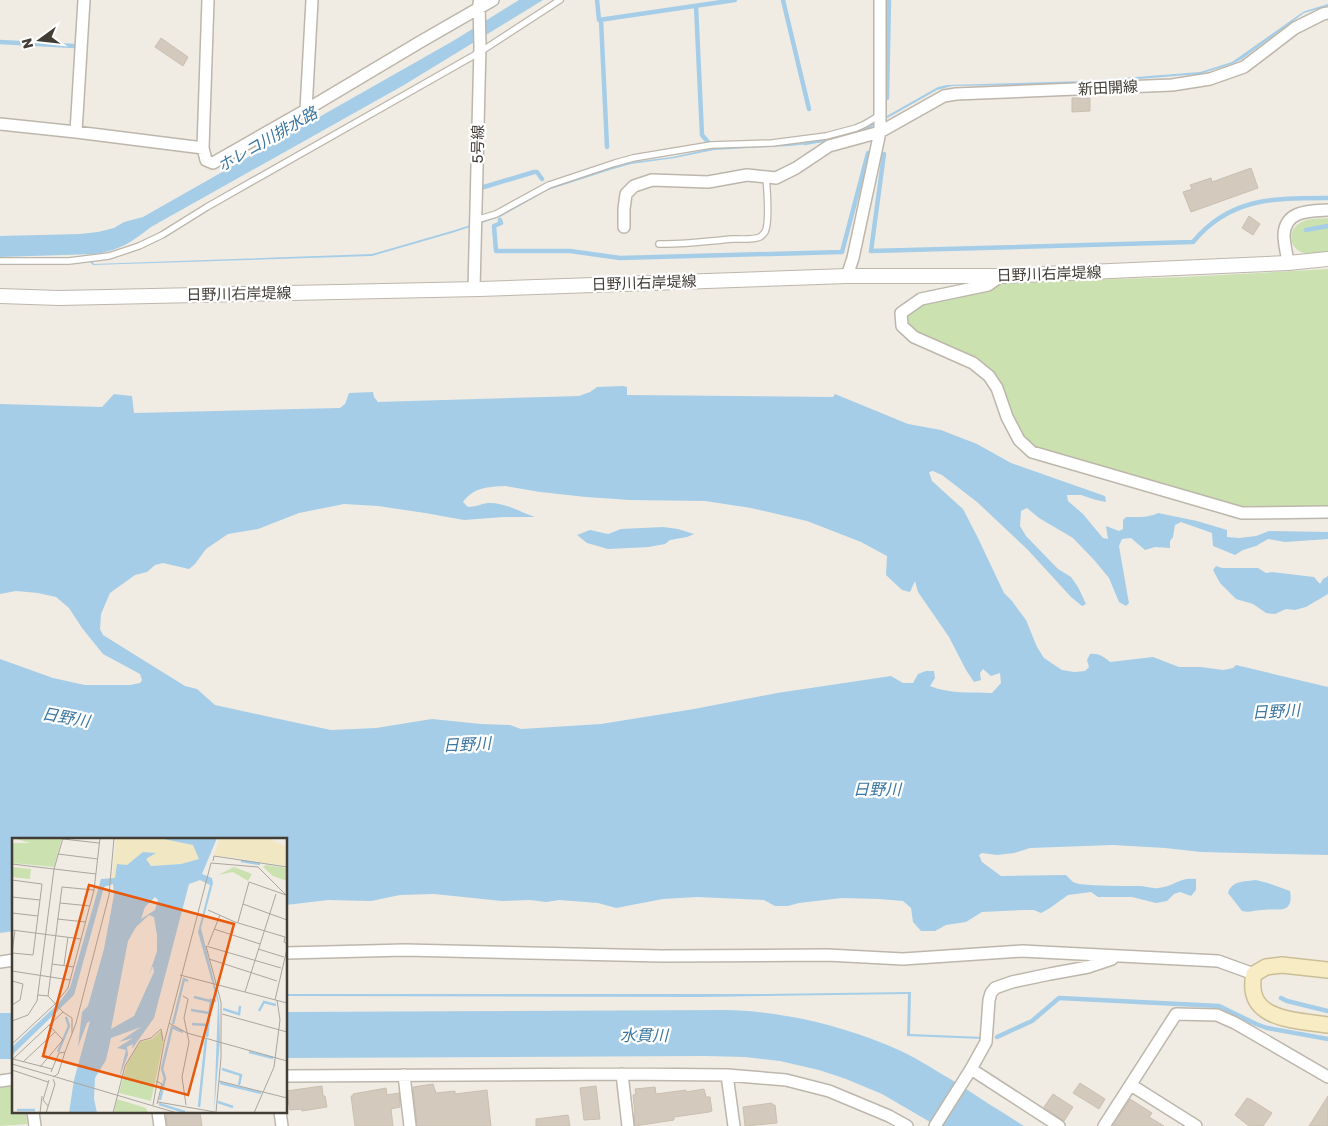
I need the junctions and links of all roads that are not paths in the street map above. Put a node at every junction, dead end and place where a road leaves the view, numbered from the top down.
1 (84, 0) edge
2 (208, 0) edge
3 (312, 0) edge
4 (493, 0) edge
5 (560, 0) edge
6 (880, 0) edge
7 (479, 9) edge
8 (1328, 13) edge
9 (480, 49) junction
10 (306, 110) junction
11 (880, 115) junction
12 (0, 124) edge
13 (76, 132) junction
14 (880, 132) junction
15 (203, 148) junction
16 (766, 177) junction
17 (1328, 210) edge
18 (476, 220) junction
19 (624, 228) dead end
20 (658, 244) dead end
21 (1328, 259) edge
22 (0, 261) edge
23 (1288, 263) junction
24 (847, 276) junction
25 (1001, 276) junction
26 (474, 289) junction
27 (0, 296) edge
28 (1328, 512) edge
29 (288, 953) edge
30 (1118, 957) junction
31 (1328, 970) edge
32 (1254, 974) junction
33 (1328, 1025) edge
34 (971, 1070) junction
35 (622, 1074) junction
36 (727, 1074) junction
37 (404, 1075) junction
38 (288, 1076) edge
39 (1328, 1077) edge
40 (1131, 1085) junction
41 (410, 1126) edge
42 (628, 1126) edge
43 (734, 1126) edge
44 (906, 1126) edge
45 (935, 1126) edge
46 (1059, 1126) edge
47 (1104, 1126) edge
48 (1196, 1126) edge

1 - 13 street
2 - 15 street
3 - 10 street
4 - 7 street
5 - 9 lane
6 - 11 street
7 - 9 street, 5号線
7 - 10 street
8 - 14 street, 新田開線
9 - 18 street, 5号線
9 - 22 lane
10 - 15 street
11 - 14 street
11 - 18 lane
12 - 13 street
13 - 15 street
14 - 16 street, 新田開線
14 - 24 street
16 - 19 street, 新田開線
16 - 20 lane
17 - 23 street
18 - 26 street, 5号線
21 - 23 street, 日野川右岸堤線
23 - 25 street, 日野川右岸堤線
24 - 25 street, 日野川右岸堤線
24 - 26 street, 日野川右岸堤線
25 - 28 street
26 - 27 street, 日野川右岸堤線
29 - 30 street
30 - 32 street
30 - 34 street
31 - 32 main road
32 - 33 main road
34 - 45 street
34 - 46 street
35 - 36 street
35 - 37 street
35 - 42 street
36 - 43 street
36 - 44 street
37 - 38 street
37 - 41 street
39 - 40 street
40 - 47 street
40 - 48 street

